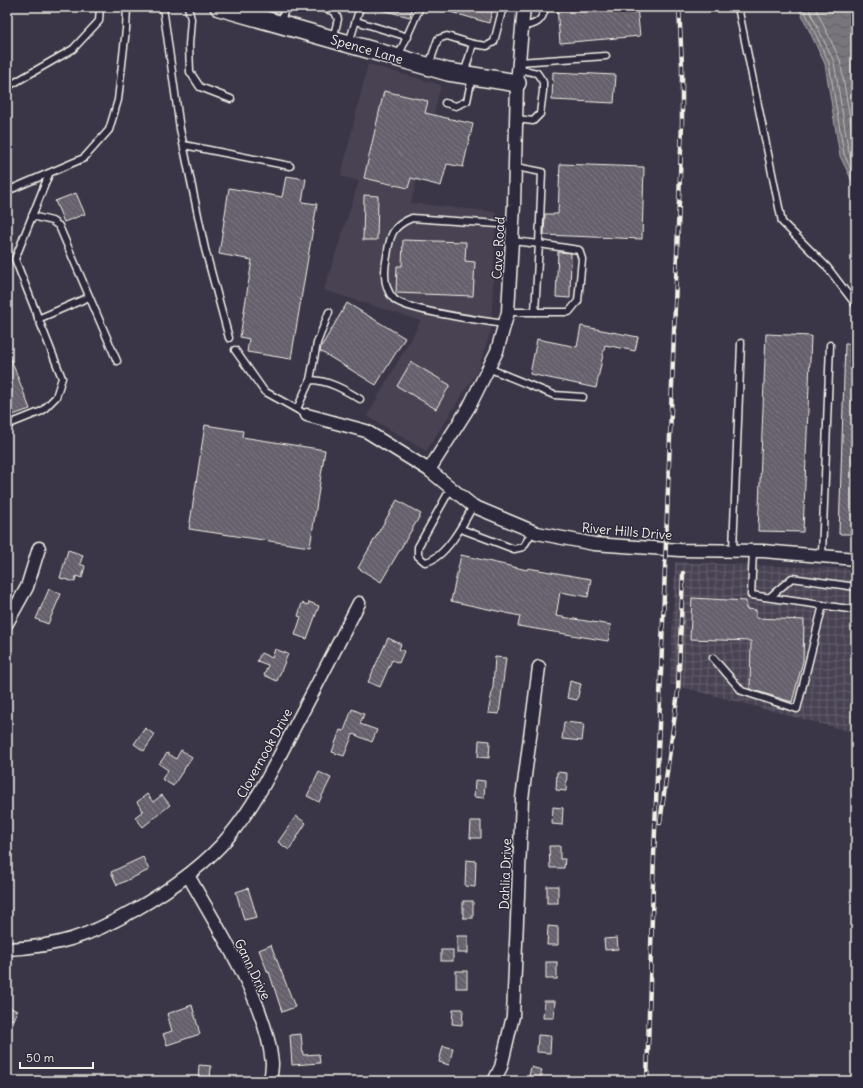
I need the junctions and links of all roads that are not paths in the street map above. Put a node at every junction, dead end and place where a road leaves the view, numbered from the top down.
1 (100, 7) edge
2 (126, 7) edge
3 (163, 7) edge
4 (188, 7) edge
5 (219, 7) edge
6 (286, 7) edge
7 (320, 7) edge
8 (360, 7) edge
9 (420, 7) edge
10 (502, 7) edge
11 (524, 7) edge
12 (545, 7) edge
13 (738, 7) edge
14 (356, 21) junction
15 (280, 23) junction
16 (522, 26) junction
17 (408, 37) junction
18 (341, 42) junction
19 (474, 44) junction
20 (606, 56) dead end
21 (398, 58) junction
22 (428, 66) junction
23 (518, 72) junction
24 (468, 75) junction
25 (7, 87) edge
26 (231, 99) dead end
27 (445, 103) dead end
28 (517, 119) junction
29 (184, 145) junction
30 (290, 166) dead end
31 (516, 167) junction
32 (49, 174) junction
33 (7, 191) edge
34 (32, 216) junction
35 (514, 225) junction
36 (513, 241) junction
37 (539, 244) junction
38 (90, 297) junction
39 (856, 305) edge
40 (329, 312) dead end
41 (535, 312) junction
42 (506, 318) junction
43 (38, 319) junction
44 (229, 338) dead end
45 (741, 343) dead end
46 (830, 345) dead end
47 (235, 350) dead end
48 (117, 361) dead end
49 (488, 368) junction
50 (310, 380) junction
51 (583, 397) dead end
52 (360, 399) dead end
53 (302, 412) junction
54 (7, 425) edge
55 (429, 470) junction
56 (451, 488) junction
57 (473, 506) junction
58 (461, 529) junction
59 (533, 532) junction
60 (39, 548) dead end
61 (733, 550) junction
62 (753, 551) junction
63 (822, 555) junction
64 (856, 559) edge
65 (856, 587) edge
66 (770, 597) junction
67 (359, 603) dead end
68 (823, 605) junction
69 (856, 610) edge
70 (7, 624) edge
71 (713, 658) dead end
72 (539, 667) dead end
73 (188, 875) junction
74 (7, 949) edge
75 (270, 1081) edge
76 (494, 1081) edge

1 - 25 lane
2 - 32 lane
3 - 29 lane
4 - 26 lane
5 - 15 main road, Spence Lane
6 - 15 lane
7 - 18 lane
8 - 14 lane
9 - 17 lane
10 - 19 lane
11 - 16 street, Cave Road
12 - 16 lane
13 - 39 lane
14 - 17 lane
14 - 18 lane
15 - 18 main road, Spence Lane
16 - 23 street, Cave Road
17 - 21 lane
18 - 21 main road, Spence Lane
19 - 22 lane
19 - 24 lane
20 - 23 lane
21 - 22 main road, Spence Lane
22 - 24 main road, Spence Lane
23 - 24 main road, Spence Lane
23 - 28 street, Cave Road
23 - 28 lane
24 - 27 lane
28 - 31 street, Cave Road
29 - 30 lane
29 - 44 lane
31 - 35 street, Cave Road
31 - 37 lane
32 - 33 lane
32 - 34 lane
34 - 38 lane
34 - 43 lane
35 - 36 street, Cave Road
35 - 42 lane
36 - 37 lane
36 - 42 street, Cave Road
37 - 41 lane
37 - 41 lane
38 - 43 lane
38 - 48 lane
40 - 50 lane
41 - 42 lane
42 - 49 street, Cave Road
43 - 54 lane
45 - 61 lane
46 - 63 lane
47 - 53 lane
49 - 51 lane
49 - 55 street, Cave Road
50 - 52 lane
50 - 53 lane
53 - 55 street, River Hills Drive
55 - 56 street, River Hills Drive
56 - 57 street, River Hills Drive
56 - 58 lane
57 - 58 lane
57 - 59 street, River Hills Drive
58 - 59 lane
59 - 61 street, River Hills Drive
60 - 70 street
61 - 62 street, River Hills Drive
62 - 63 street, River Hills Drive
62 - 66 lane
63 - 64 street, River Hills Drive
65 - 66 lane
66 - 68 lane
67 - 73 street, Clovernook Drive
68 - 69 lane
68 - 71 lane
72 - 76 street, Dahlia Drive
73 - 74 street, Clovernook Drive
73 - 75 street, Gann Drive

